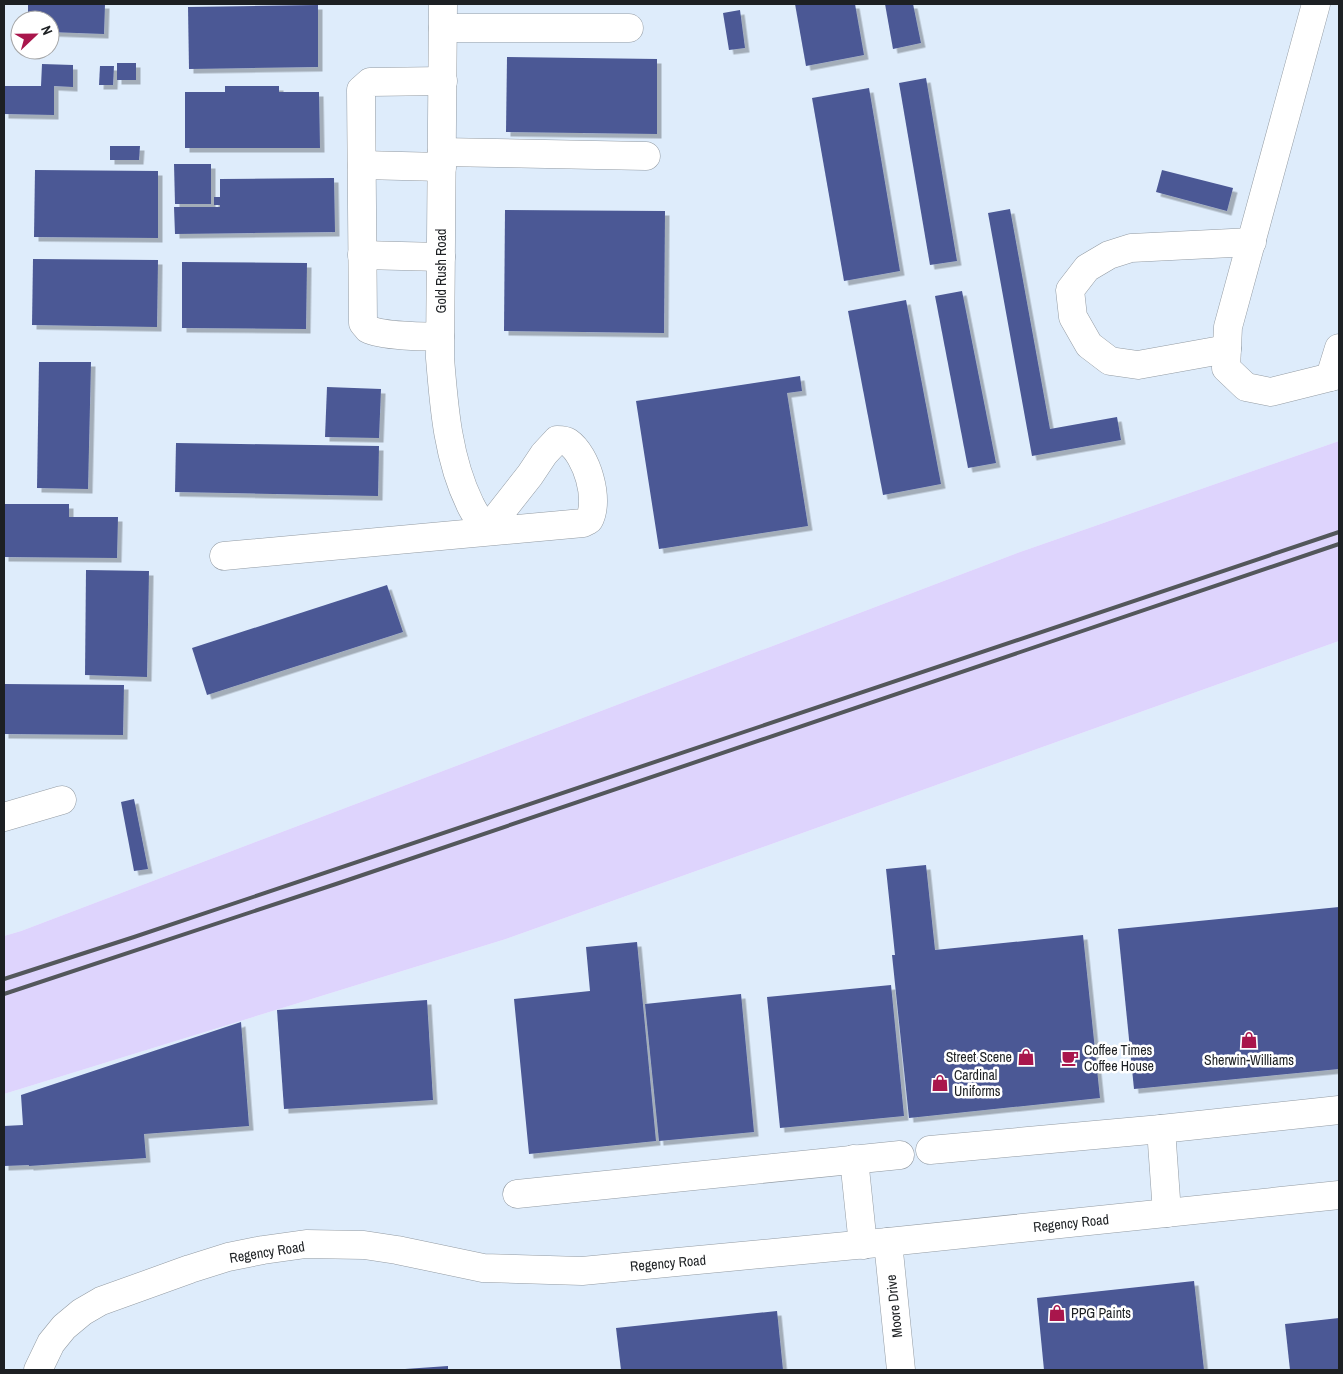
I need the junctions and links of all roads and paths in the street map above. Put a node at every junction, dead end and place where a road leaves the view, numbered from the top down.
1 (1316, 4) edge
2 (443, 16) edge
3 (629, 28) dead end
4 (442, 81) junction
5 (646, 156) dead end
6 (442, 159) junction
7 (362, 165) junction
8 (1252, 242) junction
9 (362, 255) junction
10 (441, 257) junction
11 (440, 336) junction
12 (1339, 348) edge
13 (1227, 349) junction
14 (1335, 376) edge
15 (224, 556) dead end
16 (62, 800) dead end
17 (4, 817) edge
18 (1339, 1110) edge
19 (1161, 1129) junction
20 (930, 1150) dead end
21 (900, 1155) dead end
22 (854, 1159) junction
23 (517, 1194) dead end
24 (1339, 1195) edge
25 (1167, 1213) junction
26 (875, 1244) junction
27 (38, 1370) edge
28 (901, 1370) edge

1 - 8 street
2 - 3 street
2 - 4 street, Gold Rush Road
4 - 6 street, Gold Rush Road
4 - 7 street
5 - 6 street
6 - 7 street
6 - 10 street, Gold Rush Road
7 - 9 street
8 - 13 street
8 - 13 street
9 - 10 street
9 - 11 street
10 - 11 street, Gold Rush Road
11 - 15 street, Gold Rush Road
12 - 14 street
13 - 14 street
16 - 17 street
18 - 19 street
19 - 20 street
19 - 25 street
21 - 22 street
22 - 23 street
22 - 26 street, Moore Drive
24 - 25 street, Regency Road
25 - 26 street, Regency Road
26 - 27 street, Regency Road
26 - 28 street, Moore Drive

